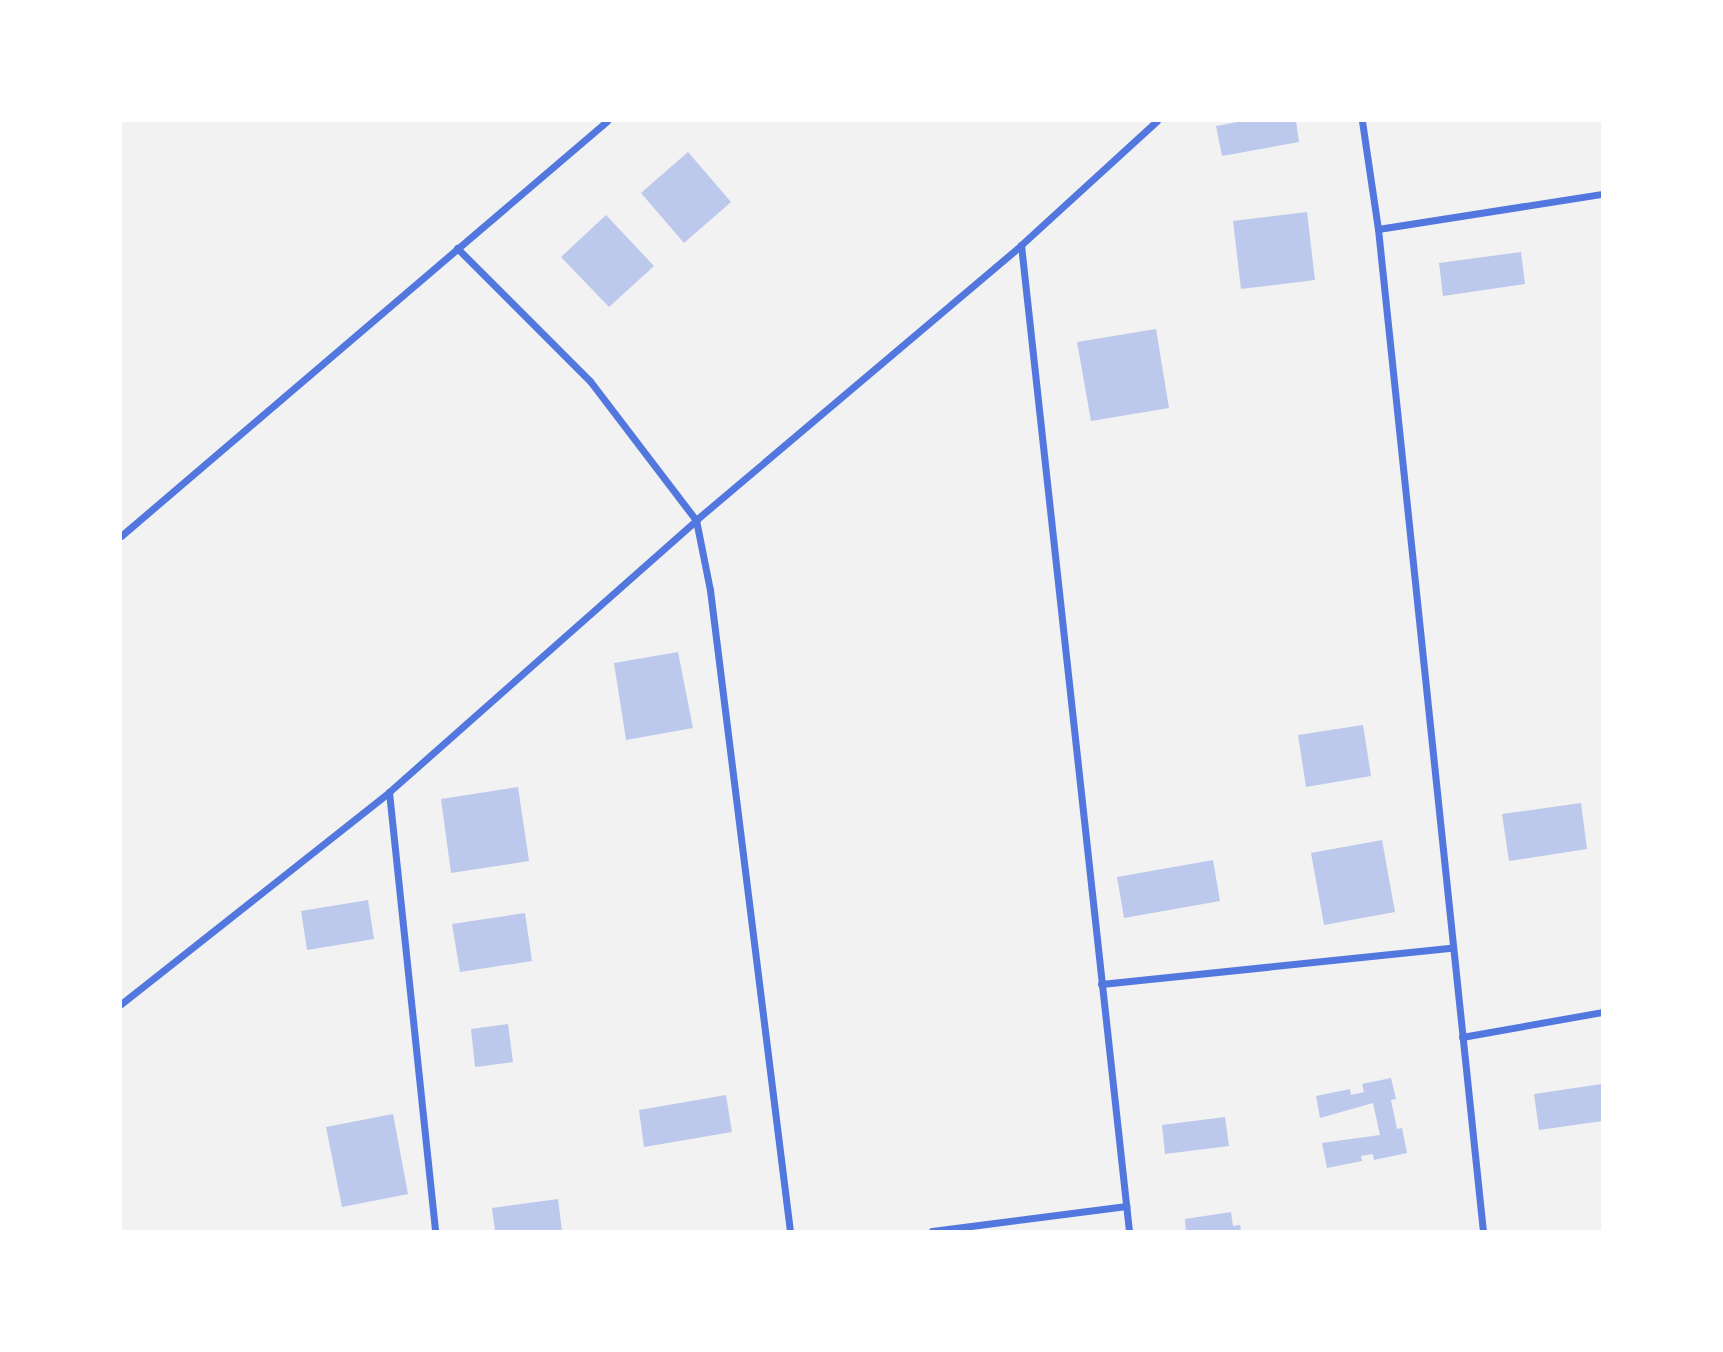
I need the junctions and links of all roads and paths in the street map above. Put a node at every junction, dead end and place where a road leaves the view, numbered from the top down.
1 (607, 121) edge
2 (1157, 121) edge
3 (1362, 121) edge
4 (1602, 194) edge
5 (1378, 229) junction
6 (1021, 245) junction
7 (457, 247) junction
8 (696, 520) junction
9 (121, 536) edge
10 (389, 792) junction
11 (1451, 947) junction
12 (1101, 984) junction
13 (121, 1004) edge
14 (1602, 1012) edge
15 (1462, 1037) junction
16 (1126, 1206) junction
17 (435, 1231) edge
18 (790, 1231) edge
19 (932, 1231) edge
20 (1129, 1231) edge
21 (1483, 1231) edge

1 - 7 street
2 - 6 street
3 - 5 street
4 - 5 street
5 - 11 street
6 - 8 street
6 - 12 street
7 - 8 street
7 - 9 street
8 - 10 street
8 - 18 street
10 - 13 street
10 - 17 street
11 - 12 street
11 - 15 street
12 - 16 street
14 - 15 street
15 - 21 street
16 - 19 street
16 - 20 street

